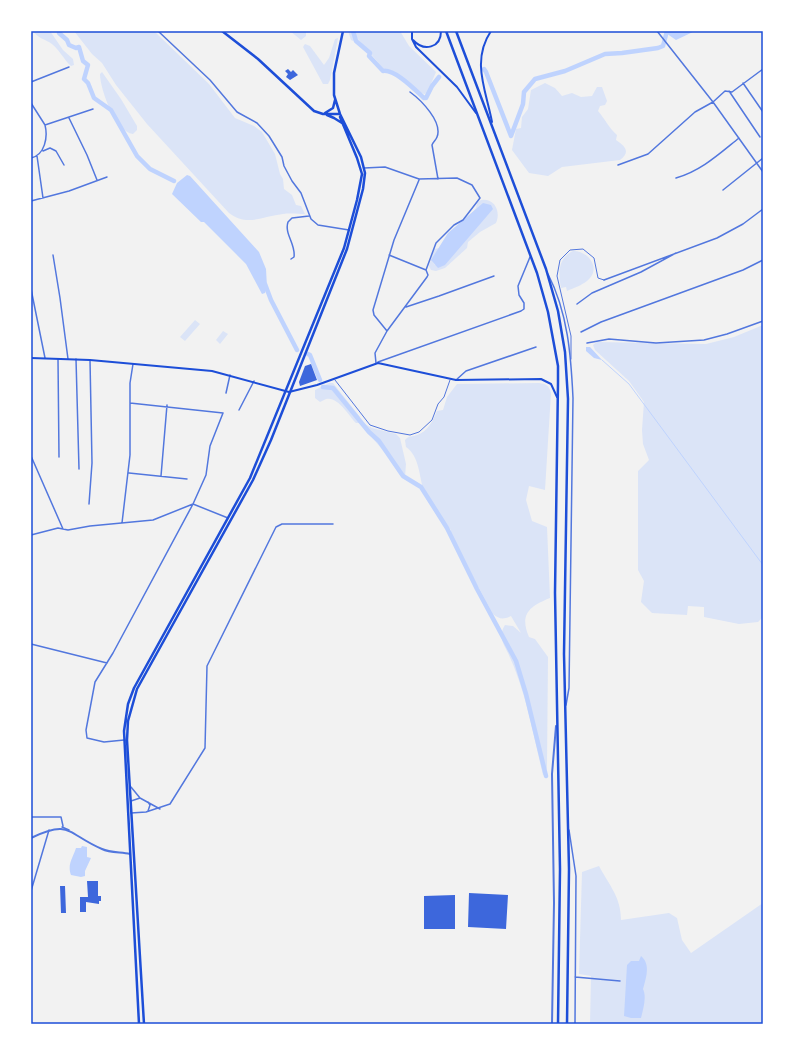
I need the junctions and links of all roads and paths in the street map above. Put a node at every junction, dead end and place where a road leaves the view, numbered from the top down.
1 (158, 31) edge
2 (222, 31) edge
3 (342, 31) edge
4 (412, 31) edge
5 (441, 31) edge
6 (446, 31) edge
7 (456, 31) edge
8 (491, 31) edge
9 (657, 31) edge
10 (412, 38) junction
11 (69, 67) dead end
12 (763, 69) edge
13 (31, 82) edge
14 (743, 84) junction
15 (729, 91) junction
16 (410, 92) dead end
17 (335, 99) junction
18 (713, 102) junction
19 (31, 103) edge
20 (34, 108) junction
21 (31, 109) edge
22 (93, 109) dead end
23 (763, 112) edge
24 (323, 114) junction
25 (340, 114) junction
26 (478, 115) junction
27 (69, 118) junction
28 (342, 123) junction
29 (45, 125) junction
30 (492, 126) junction
31 (760, 137) dead end
32 (739, 138) junction
33 (41, 152) junction
34 (37, 156) junction
35 (31, 158) edge
36 (763, 158) edge
37 (756, 163) junction
38 (64, 165) dead end
39 (618, 165) dead end
40 (364, 168) junction
41 (763, 172) edge
42 (107, 177) dead end
43 (676, 178) dead end
44 (420, 179) junction
45 (438, 179) junction
46 (98, 180) junction
47 (723, 190) dead end
48 (43, 198) junction
49 (31, 201) edge
50 (763, 209) edge
51 (309, 216) junction
52 (349, 230) junction
53 (680, 251) junction
54 (52, 255) dead end
55 (390, 255) junction
56 (531, 255) junction
57 (291, 259) dead end
58 (763, 260) edge
59 (426, 270) junction
60 (546, 270) junction
61 (494, 276) dead end
62 (604, 280) joint
63 (31, 289) edge
64 (32, 298) edge
65 (577, 304) dead end
66 (406, 307) junction
67 (763, 321) edge
68 (387, 331) junction
69 (581, 332) dead end
70 (587, 343) dead end
71 (536, 347) dead end
72 (31, 358) edge
73 (46, 358) junction
74 (58, 358) junction
75 (68, 359) junction
76 (76, 359) junction
77 (571, 359) junction
78 (90, 360) junction
79 (377, 363) junction
80 (133, 364) junction
81 (230, 375) junction
82 (335, 378) junction
83 (451, 380) junction
84 (456, 380) junction
85 (254, 381) junction
86 (288, 392) junction
87 (226, 393) dead end
88 (558, 402) junction
89 (130, 403) junction
90 (167, 406) junction
91 (239, 410) dead end
92 (31, 456) edge
93 (59, 457) dead end
94 (79, 468) dead end
95 (128, 473) junction
96 (161, 476) junction
97 (187, 480) dead end
98 (89, 504) dead end
99 (193, 504) junction
100 (228, 518) junction
101 (122, 523) junction
102 (333, 524) dead end
103 (63, 529) junction
104 (31, 535) edge
105 (31, 644) edge
106 (107, 663) junction
107 (566, 708) junction
108 (556, 725) junction
109 (124, 740) junction
110 (131, 787) junction
111 (140, 798) junction
112 (132, 800) junction
113 (148, 801) junction
114 (128, 804) junction
115 (160, 808) junction
116 (148, 811) junction
117 (128, 813) junction
118 (132, 813) junction
119 (31, 817) edge
120 (568, 822) junction
121 (62, 827) junction
122 (49, 830) junction
123 (31, 838) edge
124 (130, 854) junction
125 (31, 891) edge
126 (575, 977) junction
127 (620, 981) dead end
128 (139, 1024) edge
129 (144, 1024) edge
130 (552, 1024) edge
131 (558, 1024) edge
132 (567, 1024) edge
133 (575, 1024) edge

1 - 51 street
2 - 24 main road
3 - 17 main road
4 - 10 main road
5 - 10 main road
6 - 26 main road
7 - 30 main road
8 - 30 main road
9 - 18 street
10 - 26 main road
11 - 13 street
12 - 14 street
14 - 15 street
14 - 23 street
15 - 18 street
15 - 31 street
16 - 45 street
17 - 24 main road
17 - 25 main road
18 - 32 street
18 - 39 street
19 - 20 street
20 - 21 street
20 - 29 street
22 - 27 street
24 - 25 main road
24 - 28 main road
25 - 28 main road
25 - 40 main road
26 - 56 main road
27 - 29 street
27 - 46 street
28 - 52 main road
29 - 33 street
30 - 60 main road
32 - 37 street
32 - 43 street
33 - 34 street
33 - 38 street
34 - 35 street
34 - 48 street
36 - 37 street
37 - 41 street
37 - 47 street
40 - 44 street
40 - 86 main road
42 - 46 street
44 - 45 street
44 - 55 street
45 - 59 street
46 - 48 street
48 - 49 street
50 - 53 street
51 - 52 street
51 - 57 street
52 - 86 main road
53 - 62 street
53 - 65 street
54 - 75 street
55 - 59 street
55 - 68 street
56 - 79 street
56 - 88 main road
58 - 69 street
59 - 66 street
60 - 77 street
60 - 107 main road
61 - 66 street
62 - 77 lane
63 - 64 street
64 - 73 street
66 - 68 street
67 - 70 street
68 - 79 street
71 - 84 street
72 - 73 main road
73 - 74 main road
74 - 75 main road
74 - 93 street
75 - 76 main road
76 - 78 main road
76 - 94 street
77 - 107 street
78 - 80 main road
78 - 98 street
79 - 82 main road
79 - 83 main road
80 - 81 main road
80 - 89 street
81 - 85 main road
81 - 87 street
82 - 83 lane
82 - 86 main road
83 - 84 main road
84 - 88 main road
85 - 86 main road
85 - 91 street
86 - 100 main road
86 - 110 main road
88 - 108 main road
89 - 90 street
89 - 95 street
90 - 96 street
90 - 99 street
92 - 103 street
95 - 96 street
95 - 101 street
96 - 97 street
99 - 100 street
99 - 101 street
99 - 106 street
100 - 109 main road
101 - 103 street
102 - 115 street
103 - 104 street
105 - 106 street
106 - 109 street
107 - 120 main road
108 - 130 street
108 - 131 main road
109 - 114 main road
110 - 111 street
110 - 112 main road
111 - 112 street
111 - 113 street
112 - 114 street
112 - 118 main road
113 - 115 street
113 - 116 street
114 - 117 main road
115 - 116 street
116 - 118 street
117 - 118 street
117 - 124 main road
118 - 129 main road
119 - 121 street
120 - 126 street
120 - 132 main road
121 - 122 street
121 - 124 street
122 - 123 street
122 - 125 street
124 - 128 main road
126 - 127 street
126 - 133 street

